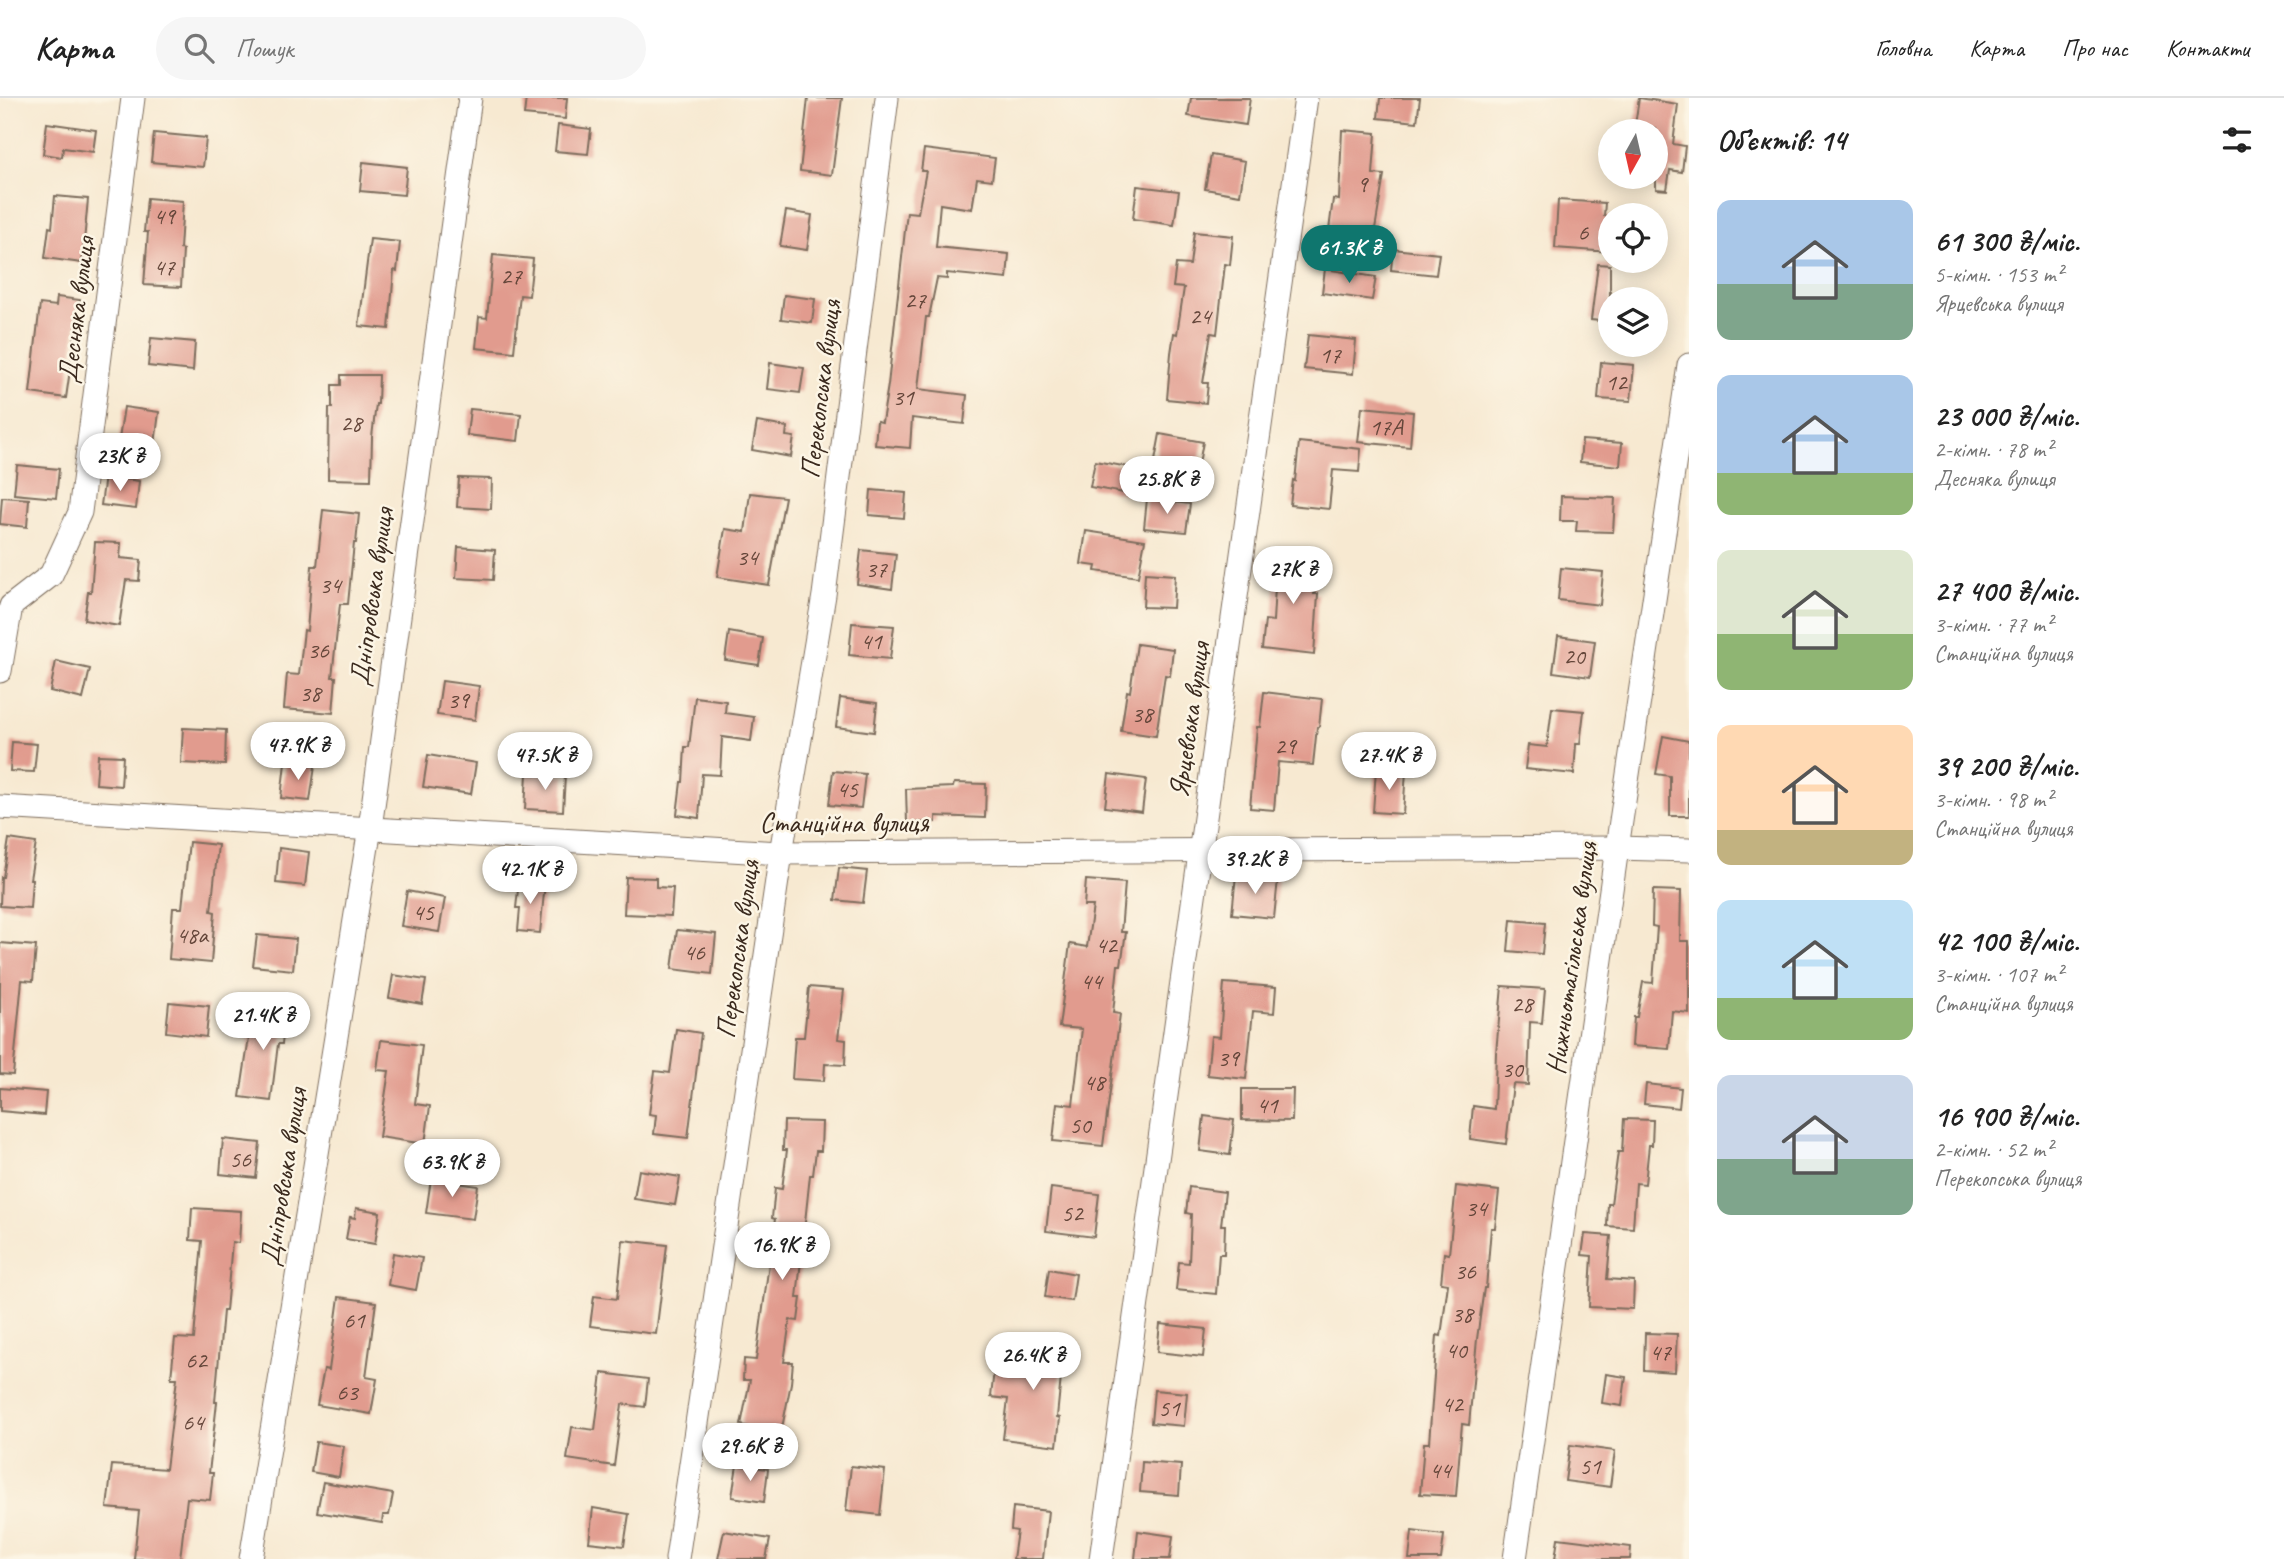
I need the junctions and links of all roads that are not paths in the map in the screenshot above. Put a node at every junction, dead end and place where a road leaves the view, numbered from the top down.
1 (133, 98) edge
2 (470, 98) edge
3 (887, 98) edge
4 (1306, 98) edge
5 (1689, 365) edge
6 (6, 601) edge
7 (0, 671) edge
8 (0, 807) edge
9 (370, 828) junction
10 (1617, 848) junction
11 (1689, 850) edge
12 (1201, 851) junction
13 (781, 853) junction
14 (251, 1559) edge
15 (677, 1559) edge
16 (1101, 1559) edge
17 (1515, 1559) edge

1 - 6 street, Десняка вулиця
2 - 9 street, Дніпровська вулиця
3 - 13 street, Перекопська вулиця
4 - 12 street, Ярцевська вулиця
5 - 10 street, Нижньотагільська вулиця
6 - 7 street, Десняка вулиця
8 - 9 street, Станційна вулиця
9 - 13 street, Станційна вулиця
9 - 14 street, Дніпровська вулиця
10 - 11 street, Станційна вулиця
10 - 12 street, Станційна вулиця
10 - 17 street, Нижньотагільська вулиця
12 - 13 street, Станційна вулиця
12 - 16 street, Ярцевська вулиця
13 - 15 street, Перекопська вулиця

